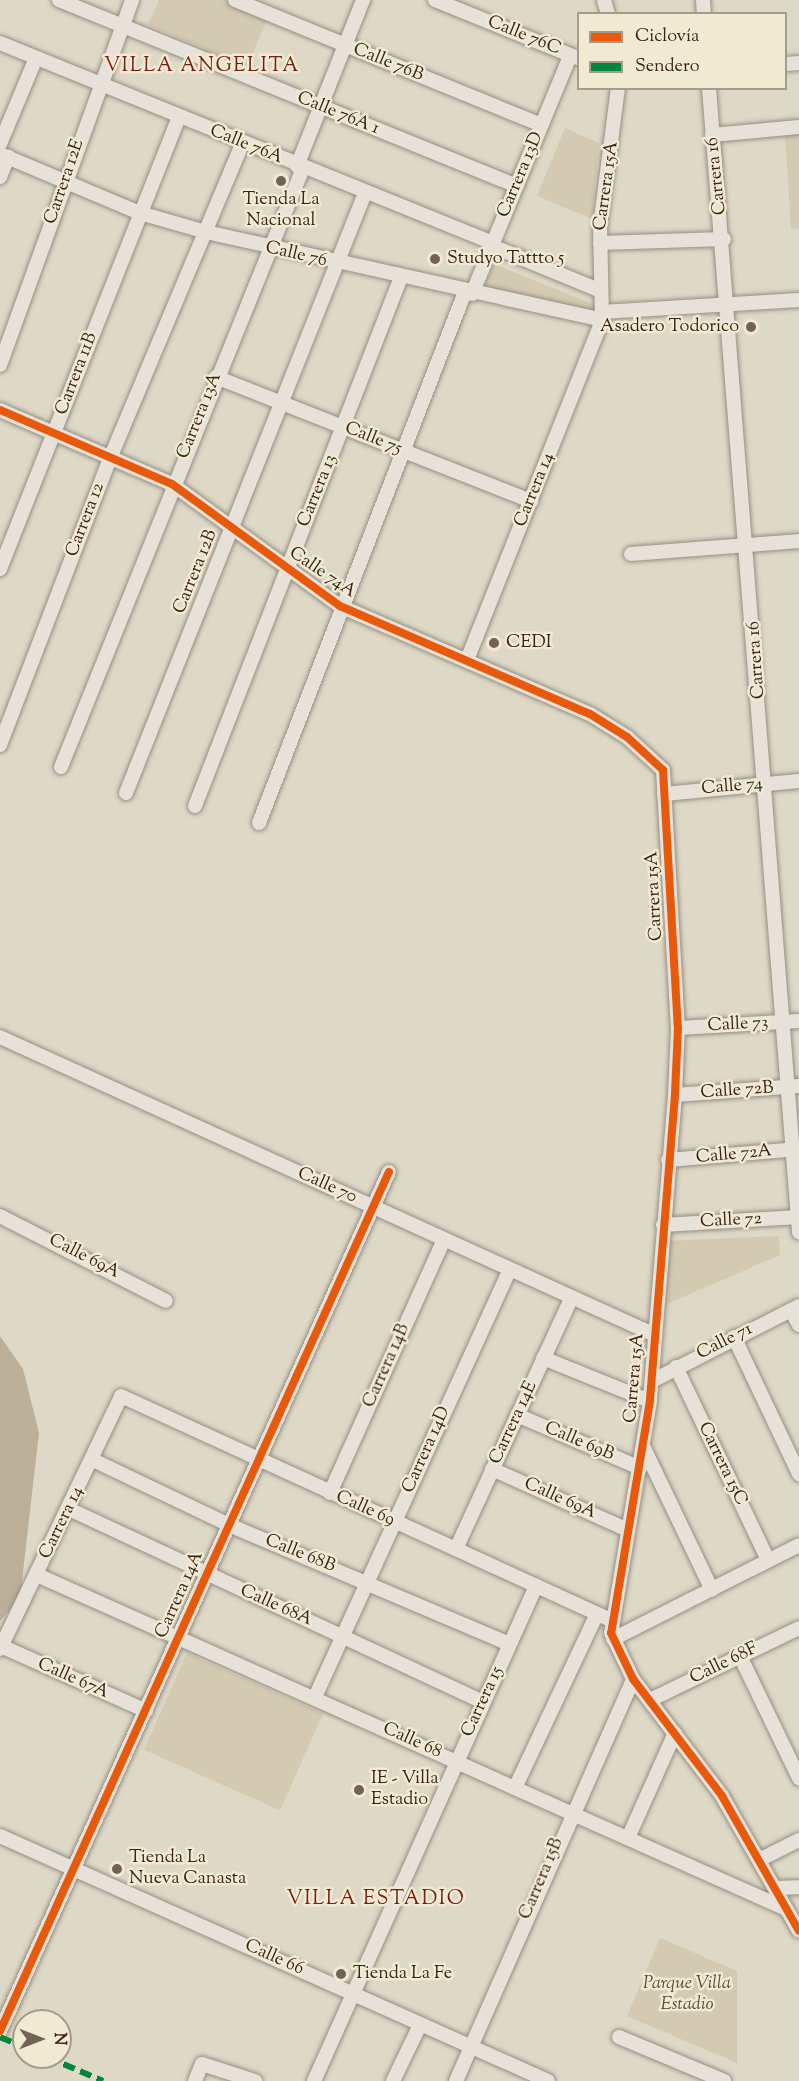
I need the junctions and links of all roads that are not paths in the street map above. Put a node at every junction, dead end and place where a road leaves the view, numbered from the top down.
1 (59, 0) edge
2 (132, 0) edge
3 (235, 0) edge
4 (363, 0) edge
5 (435, 0) edge
6 (121, 26) junction
7 (0, 42) edge
8 (345, 46) junction
9 (574, 57) edge
10 (36, 58) junction
11 (98, 84) junction
12 (618, 90) edge
13 (709, 90) edge
14 (319, 106) junction
15 (179, 117) junction
16 (542, 125) junction
17 (799, 127) edge
18 (712, 135) junction
19 (0, 144) edge
20 (242, 144) junction
21 (4, 155) edge
22 (300, 167) junction
23 (0, 177) edge
24 (65, 183) junction
25 (517, 186) junction
26 (364, 193) junction
27 (140, 213) junction
28 (206, 232) junction
29 (724, 239) junction
30 (600, 243) junction
31 (492, 244) junction
32 (269, 249) junction
33 (338, 264) junction
34 (401, 277) junction
35 (601, 291) junction
36 (469, 293) junction
37 (799, 300) edge
38 (728, 305) junction
39 (602, 316) junction
40 (0, 365) edge
41 (216, 377) junction
42 (281, 403) junction
43 (0, 410) edge
44 (343, 427) junction
45 (54, 432) junction
46 (405, 451) junction
47 (111, 456) junction
48 (172, 484) junction
49 (531, 501) junction
50 (231, 526) junction
51 (799, 541) edge
52 (748, 545) junction
53 (631, 554) dead end
54 (0, 569) edge
55 (287, 569) junction
56 (340, 606) junction
57 (467, 660) junction
58 (0, 745) edge
59 (61, 767) dead end
60 (663, 770) joint
61 (799, 781) edge
62 (767, 784) junction
63 (126, 793) dead end
64 (664, 794) junction
65 (195, 806) dead end
66 (260, 823) dead end
67 (792, 1021) edge
68 (678, 1028) junction
69 (0, 1037) edge
70 (795, 1087) edge
71 (675, 1095) junction
72 (797, 1149) edge
73 (668, 1160) junction
74 (389, 1172) dead end
75 (374, 1206) junction
76 (0, 1216) edge
77 (799, 1217) edge
78 (663, 1225) junction
79 (799, 1232) edge
80 (444, 1239) junction
81 (510, 1269) junction
82 (572, 1297) junction
83 (166, 1301) dead end
84 (795, 1308) edge
85 (799, 1325) edge
86 (655, 1335) junction
87 (734, 1338) junction
88 (543, 1358) junction
89 (676, 1367) junction
90 (652, 1381) junction
91 (121, 1396) joint
92 (650, 1401) junction
93 (517, 1415) junction
94 (644, 1448) junction
95 (93, 1460) junction
96 (258, 1460) junction
97 (640, 1468) junction
98 (492, 1469) junction
99 (799, 1474) edge
100 (330, 1493) junction
101 (69, 1509) junction
102 (395, 1522) junction
103 (229, 1525) junction
104 (628, 1530) junction
105 (799, 1545) edge
106 (456, 1549) junction
107 (768, 1560) junction
108 (206, 1574) junction
109 (37, 1575) junction
110 (367, 1582) junction
111 (536, 1586) junction
112 (712, 1590) junction
113 (597, 1614) junction
114 (611, 1620) junction
115 (799, 1628) edge
116 (341, 1635) junction
117 (177, 1637) junction
118 (613, 1639) junction
119 (509, 1644) junction
120 (1, 1648) edge
121 (740, 1656) junction
122 (633, 1679) junction
123 (315, 1697) junction
124 (650, 1700) junction
125 (483, 1702) junction
126 (146, 1711) junction
127 (675, 1733) junction
128 (456, 1761) junction
129 (799, 1778) edge
130 (515, 1788) junction
131 (570, 1815) junction
132 (0, 1836) edge
133 (628, 1838) junction
134 (799, 1840) edge
135 (759, 1860) junction
136 (75, 1869) junction
137 (799, 1887) edge
138 (775, 1888) junction
139 (786, 1909) junction
140 (799, 1931) edge
141 (353, 1994) junction
142 (420, 2025) junction
143 (0, 2031) edge
144 (619, 2037) dead end
145 (471, 2047) junction
146 (195, 2081) edge
147 (255, 2081) edge
148 (314, 2081) edge
149 (393, 2081) edge
150 (456, 2081) edge
151 (548, 2081) edge
152 (724, 2081) edge

1 - 6 street, Calle 76A 1
2 - 6 street, Carrera 12E
3 - 8 street, Calle 76B
4 - 8 street, Carrera 13A
5 - 9 street, Calle 76C
6 - 11 street, Carrera 12E
6 - 14 street, Calle 76A 1
7 - 10 street, Calle 76A
8 - 14 street, Carrera 13A
8 - 16 street, Calle 76B
9 - 16 street, Carrera 13D
10 - 11 street, Calle 76A
10 - 19 street
11 - 15 street, Calle 76A
11 - 24 street, Carrera 12E
12 - 30 street, Carrera 15A
13 - 18 street, Carrera 16
14 - 22 street, Carrera 13A
14 - 25 street, Calle 76A 1
15 - 20 street, Calle 76A
15 - 27 street, Carrera 11B
16 - 25 street, Carrera 13D
17 - 18 street
18 - 29 street, Carrera 16
20 - 22 street, Calle 76A
20 - 28 street, Carrera 12
21 - 23 street
21 - 24 street, Calle 76
22 - 26 street, Calle 76A
22 - 32 street, Carrera 13A
24 - 27 street, Calle 76
24 - 40 street, Carrera 12E
25 - 31 street, Carrera 13D
26 - 31 street, Calle 76A
26 - 33 street, Carrera 12B
27 - 28 street, Calle 76
27 - 45 street, Carrera 11B
28 - 32 street, Calle 76
28 - 47 street, Carrera 12
29 - 30 street
29 - 38 street, Carrera 16
30 - 35 street, Carrera 15A
31 - 35 street, Calle 76A
31 - 36 street, Carrera 13D
32 - 33 street, Calle 76
32 - 41 street, Carrera 13A
33 - 34 street, Calle 76
33 - 42 street, Carrera 12B
34 - 36 street, Calle 76
34 - 44 street, Carrera 13
35 - 39 street, Carrera 15A
36 - 39 street, Calle 76
36 - 46 street
37 - 38 street, Calle 76
38 - 39 street, Calle 76
38 - 52 street, Carrera 16
39 - 49 street, Carrera 14
41 - 42 street, Calle 75
41 - 48 street, Carrera 13A
42 - 44 street, Calle 75
42 - 50 street, Carrera 12B
43 - 45 street, Calle 74A
44 - 46 street, Calle 75
44 - 55 street, Carrera 13
45 - 47 street, Calle 74A
45 - 54 street, Carrera 11B
46 - 49 street, Calle 75
46 - 56 street
47 - 48 street, Calle 74A
47 - 58 street, Carrera 12
48 - 50 street, Calle 74A
48 - 59 street, Carrera 13A
49 - 57 street, Carrera 14
50 - 55 street, Calle 74A
50 - 63 street, Carrera 12B
51 - 52 street
52 - 53 street
52 - 62 street, Carrera 16
55 - 56 street, Calle 74A
55 - 65 street, Carrera 13
56 - 57 street, Calle 74A
56 - 66 street
57 - 60 street, Calle 74A
60 - 64 street, Carrera 15A
61 - 62 street, Calle 74
62 - 64 street, Calle 74
62 - 67 street, Carrera 16
64 - 68 street, Carrera 15A
67 - 68 street, Calle 73
67 - 70 street, Carrera 16
68 - 71 street, Carrera 15A
69 - 75 street, Calle 70
70 - 71 street, Calle 72B
70 - 72 street, Carrera 16
71 - 73 street, Carrera 15A
72 - 73 street, Calle 72A
72 - 77 street, Carrera 16
73 - 78 street, Carrera 15A
74 - 75 street, Carrera 14A
75 - 80 street, Calle 70
75 - 96 street, Carrera 14A
76 - 83 street, Calle 69A
77 - 78 street, Calle 72
77 - 79 street, Carrera 16
78 - 86 street, Carrera 15A
80 - 81 street, Calle 70
80 - 100 street, Carrera 14B
81 - 82 street, Calle 70
81 - 102 street, Carrera 14D
82 - 86 street, Calle 70
82 - 88 street, Carrera 14E
84 - 85 street
84 - 87 street, Calle 71
86 - 90 street, Carrera 15A
87 - 89 street, Calle 71
87 - 99 street
88 - 92 street
88 - 93 street, Carrera 14E
89 - 90 street, Calle 71
89 - 107 street, Carrera 15C
90 - 92 street, Carrera 15A
91 - 95 street, Carrera 14
91 - 96 street, Calle 69
92 - 94 street, Carrera 15A
93 - 97 street, Calle 69B
93 - 98 street, Carrera 14E
94 - 97 street, Carrera 15A
94 - 112 street
95 - 101 street, Carrera 14
95 - 103 street, Calle 68B
96 - 100 street, Calle 69
96 - 103 street, Carrera 14A
97 - 104 street, Carrera 15A
98 - 104 street, Calle 69A
98 - 106 street, Carrera 14E
100 - 102 street, Calle 69
101 - 108 street, Calle 68A
101 - 109 street, Carrera 14
102 - 106 street, Calle 69
102 - 110 street, Carrera 14D
103 - 108 street, Carrera 14A
103 - 110 street, Calle 68B
104 - 114 street, Carrera 15A
105 - 107 street
106 - 111 street, Calle 69
107 - 112 street
108 - 116 street, Calle 68A
108 - 117 street, Carrera 14A
109 - 117 street, Calle 68
109 - 120 street, Carrera 14
110 - 116 street, Carrera 14D
110 - 119 street, Calle 68B
111 - 113 street, Calle 69
111 - 119 street, Carrera 15
112 - 118 street
113 - 114 street, Calle 69
113 - 130 street
114 - 118 street, Carrera 15A
115 - 121 street, Calle 68F
116 - 123 street, Carrera 14D
116 - 125 street, Calle 68A
117 - 123 street, Calle 68
117 - 126 street, Carrera 14A
118 - 122 street, Carrera 15A
119 - 125 street, Carrera 15
120 - 126 street, Calle 67A
121 - 124 street, Calle 68F
121 - 129 street
122 - 124 street, Carrera 15A
122 - 131 street, Carrera 15B
123 - 128 street, Calle 68
124 - 127 street, Carrera 15A
125 - 128 street, Carrera 15
126 - 136 street, Carrera 14A
127 - 133 street
127 - 135 street, Carrera 15A
128 - 130 street, Calle 68
128 - 141 street, Carrera 15
130 - 131 street, Calle 68
131 - 133 street, Calle 68
131 - 145 street, Carrera 15B
132 - 136 street, Calle 66
133 - 139 street, Calle 68
134 - 135 street
135 - 138 street, Carrera 15A
136 - 141 street, Calle 66
136 - 143 street, Carrera 14A
137 - 138 street
138 - 139 street, Carrera 15A
139 - 140 street, Carrera 15A
141 - 142 street, Calle 66
141 - 148 street, Carrera 15
142 - 145 street, Calle 66
142 - 149 street
144 - 152 street
145 - 150 street, Carrera 15B
145 - 151 street, Calle 66
146 - 147 street

